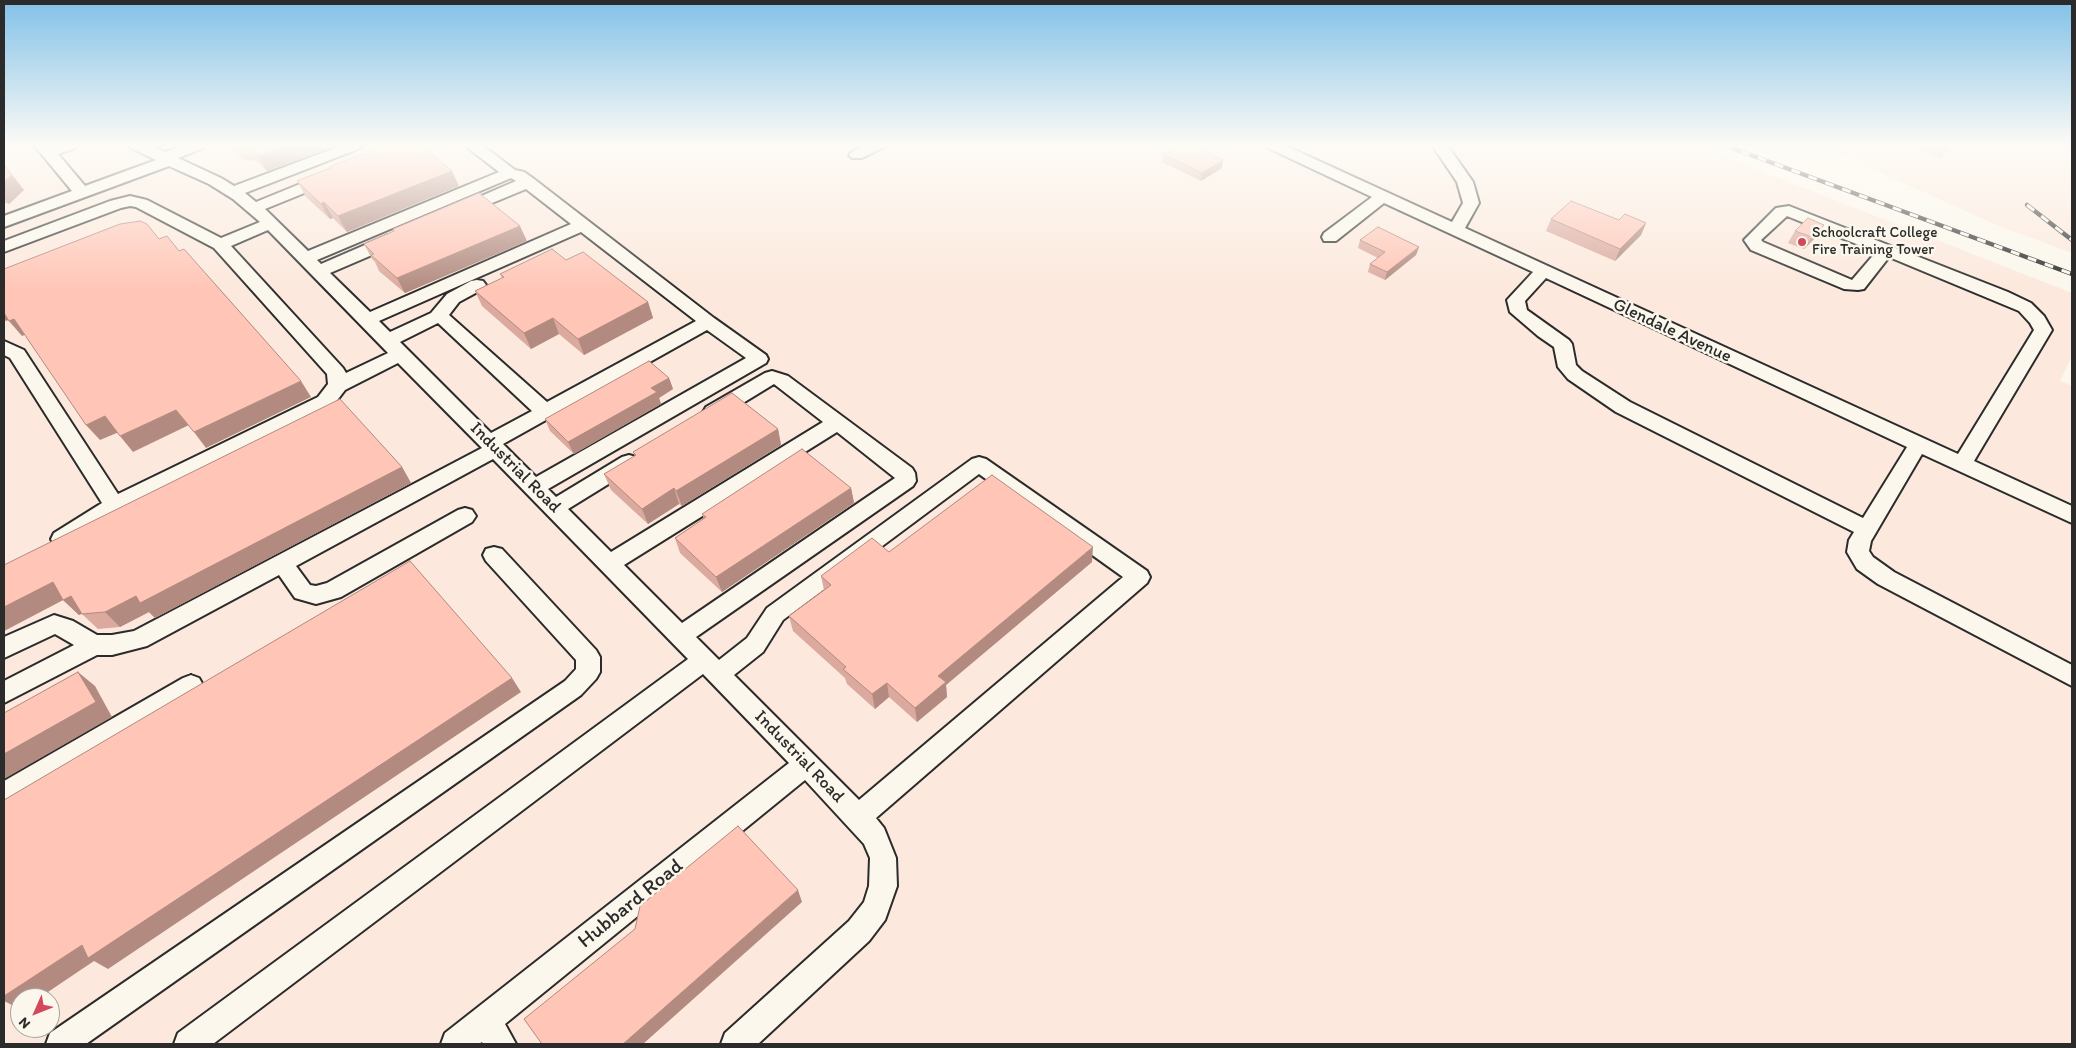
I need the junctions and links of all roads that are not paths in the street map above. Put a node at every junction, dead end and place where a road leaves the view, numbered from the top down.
1 (80, 194) edge
2 (235, 194) edge
3 (289, 194) edge
4 (465, 194) edge
5 (501, 194) edge
6 (543, 194) edge
7 (1378, 194) edge
8 (1468, 194) edge
9 (1383, 196) junction
10 (254, 208) junction
11 (160, 213) junction
12 (450, 216) edge
13 (141, 220) edge
14 (4, 222) edge
15 (270, 223) junction
16 (588, 229) junction
17 (1456, 230) junction
18 (406, 234) edge
19 (1330, 237) dead end
20 (220, 244) junction
21 (4, 247) edge
22 (1886, 250) junction
23 (312, 265) junction
24 (1543, 271) junction
25 (437, 317) junction
26 (367, 320) junction
27 (708, 322) junction
28 (4, 347) edge
29 (394, 347) junction
30 (338, 385) junction
31 (545, 412) junction
32 (838, 422) junction
33 (695, 423) edge
34 (1918, 444) junction
35 (493, 446) junction
36 (645, 453) edge
37 (1962, 464) junction
38 (534, 488) junction
39 (114, 505) junction
40 (554, 508) junction
41 (2072, 515) edge
42 (465, 516) dead end
43 (1867, 528) junction
44 (45, 549) edge
45 (494, 554) dead end
46 (282, 563) junction
47 (609, 564) junction
48 (680, 636) junction
49 (94, 644) junction
50 (4, 648) edge
51 (711, 667) junction
52 (2072, 676) edge
53 (191, 685) dead end
54 (4, 693) edge
55 (806, 764) junction
56 (4, 794) edge
57 (862, 821) junction
58 (493, 1033) edge
59 (61, 1044) edge
60 (189, 1044) edge
61 (456, 1044) edge
62 (736, 1044) edge

1 - 14 street
2 - 10 street, Industrial Road
3 - 10 street
4 - 23 street
5 - 12 street
6 - 16 street
7 - 9 street, Glendale Avenue
8 - 17 street
9 - 17 street, Glendale Avenue
9 - 19 street
10 - 15 street, Industrial Road
11 - 13 street
11 - 20 street
11 - 21 street
15 - 20 street
15 - 23 street, Industrial Road
16 - 25 street
16 - 26 street
16 - 27 street
17 - 24 street, Glendale Avenue
18 - 23 street
20 - 30 street
22 - 22 street
22 - 37 street
23 - 26 street, Industrial Road
24 - 34 street, Glendale Avenue
24 - 43 street
25 - 29 street
25 - 31 street
26 - 29 street, Industrial Road
27 - 31 street
27 - 38 street
28 - 39 street
29 - 30 street
29 - 35 street, Industrial Road
30 - 39 street
31 - 35 street
32 - 33 street
32 - 47 street
32 - 48 street
34 - 37 street, Glendale Avenue
34 - 43 street
35 - 38 street, Industrial Road
35 - 46 street
36 - 40 street
37 - 41 street, Glendale Avenue
38 - 40 street, Industrial Road
39 - 44 street
40 - 47 street, Industrial Road
42 - 46 street
43 - 52 street
45 - 59 street
46 - 49 street
47 - 48 street, Industrial Road
48 - 51 street, Industrial Road
49 - 50 street
49 - 54 street
51 - 55 street, Industrial Road
51 - 57 street
51 - 60 street
53 - 56 street
55 - 57 street, Industrial Road
55 - 58 street, Hubbard Road
57 - 62 street, Industrial Road
58 - 61 street, Hubbard Road

